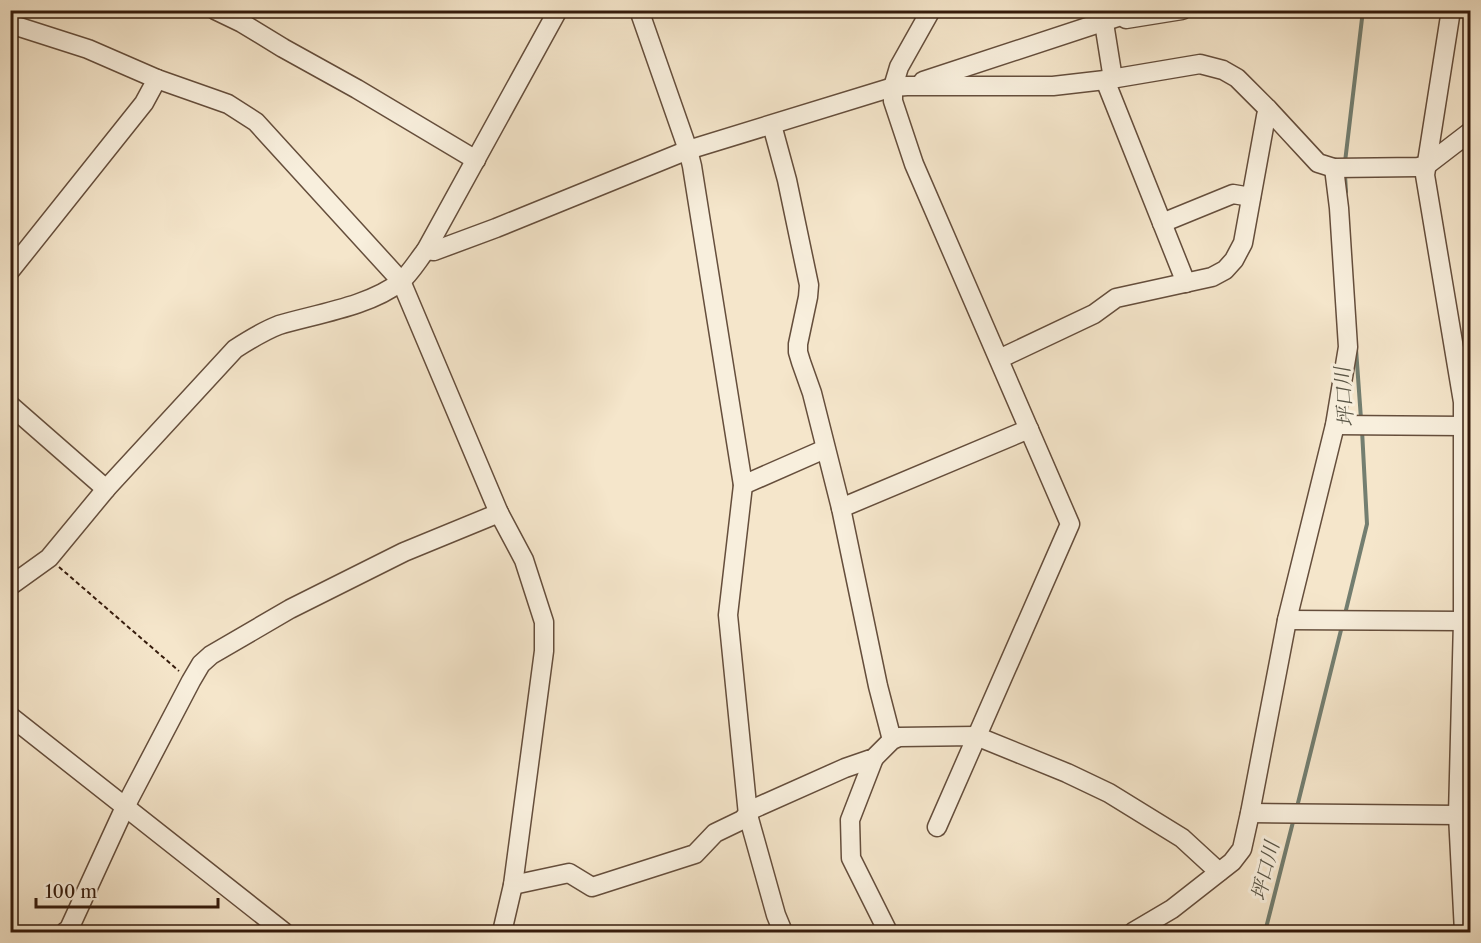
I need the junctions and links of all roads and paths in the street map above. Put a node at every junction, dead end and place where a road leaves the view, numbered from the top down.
1 (215, 10) edge
2 (558, 10) edge
3 (639, 10) edge
4 (931, 10) edge
5 (1139, 10) edge
6 (1182, 10) edge
7 (1449, 11) edge
8 (1104, 17) edge
9 (10, 24) edge
10 (157, 79) junction
11 (1109, 80) junction
12 (900, 86) junction
13 (1268, 109) junction
14 (772, 125) junction
15 (1470, 132) edge
16 (688, 150) junction
17 (476, 160) junction
18 (1427, 165) junction
19 (1335, 168) junction
20 (1251, 197) junction
21 (1162, 222) junction
22 (426, 250) junction
23 (10, 271) edge
24 (400, 281) junction
25 (1186, 283) junction
26 (999, 359) junction
27 (10, 405) edge
28 (1335, 425) junction
29 (1463, 426) junction
30 (1029, 429) junction
31 (825, 448) junction
32 (743, 485) junction
33 (106, 489) junction
34 (841, 508) junction
35 (499, 513) junction
36 (49, 558) junction
37 (1466, 558) edge
38 (10, 586) edge
39 (1287, 620) junction
40 (1463, 621) junction
41 (1466, 667) edge
42 (191, 681) junction
43 (10, 716) edge
44 (976, 736) junction
45 (892, 740) junction
46 (874, 758) junction
47 (124, 807) junction
48 (1250, 813) junction
49 (1458, 815) junction
50 (748, 816) junction
51 (937, 827) dead end
52 (1219, 872) junction
53 (1466, 884) edge
54 (513, 885) junction
55 (65, 933) edge
56 (284, 933) edge
57 (502, 933) edge
58 (783, 933) edge
59 (888, 933) edge
60 (1133, 933) edge
61 (1464, 933) edge

1 - 17 street
2 - 17 street
3 - 16 street
4 - 12 street
5 - 8 street
6 - 8 street
7 - 18 street
8 - 11 street
8 - 12 street
9 - 10 street
10 - 23 street
10 - 24 street
11 - 12 street
11 - 13 street
11 - 21 street
12 - 14 street
12 - 26 street
13 - 19 street
13 - 20 street
14 - 16 street
14 - 31 street
15 - 18 street
16 - 22 street
16 - 32 street
17 - 22 street
18 - 19 street
18 - 29 street
19 - 28 street
20 - 21 street
20 - 25 street
21 - 25 street
22 - 24 street
24 - 33 street
24 - 35 street
25 - 26 street
26 - 30 street
27 - 33 street
28 - 29 street
28 - 39 street
29 - 37 street
30 - 34 street
30 - 44 street
31 - 32 street
31 - 34 street
32 - 50 street
33 - 36 street
34 - 45 street
35 - 42 street
35 - 54 street
36 - 38 street
36 - 42 path
37 - 40 street
39 - 40 street
39 - 48 street
40 - 41 street
41 - 49 street
42 - 47 street
43 - 47 street
44 - 45 street
44 - 51 street
44 - 52 street
45 - 46 street
46 - 50 street
46 - 59 street
47 - 55 street
47 - 56 street
48 - 49 street
48 - 52 street
49 - 53 street
50 - 54 street
50 - 58 street
52 - 60 street
53 - 61 street
54 - 57 street

